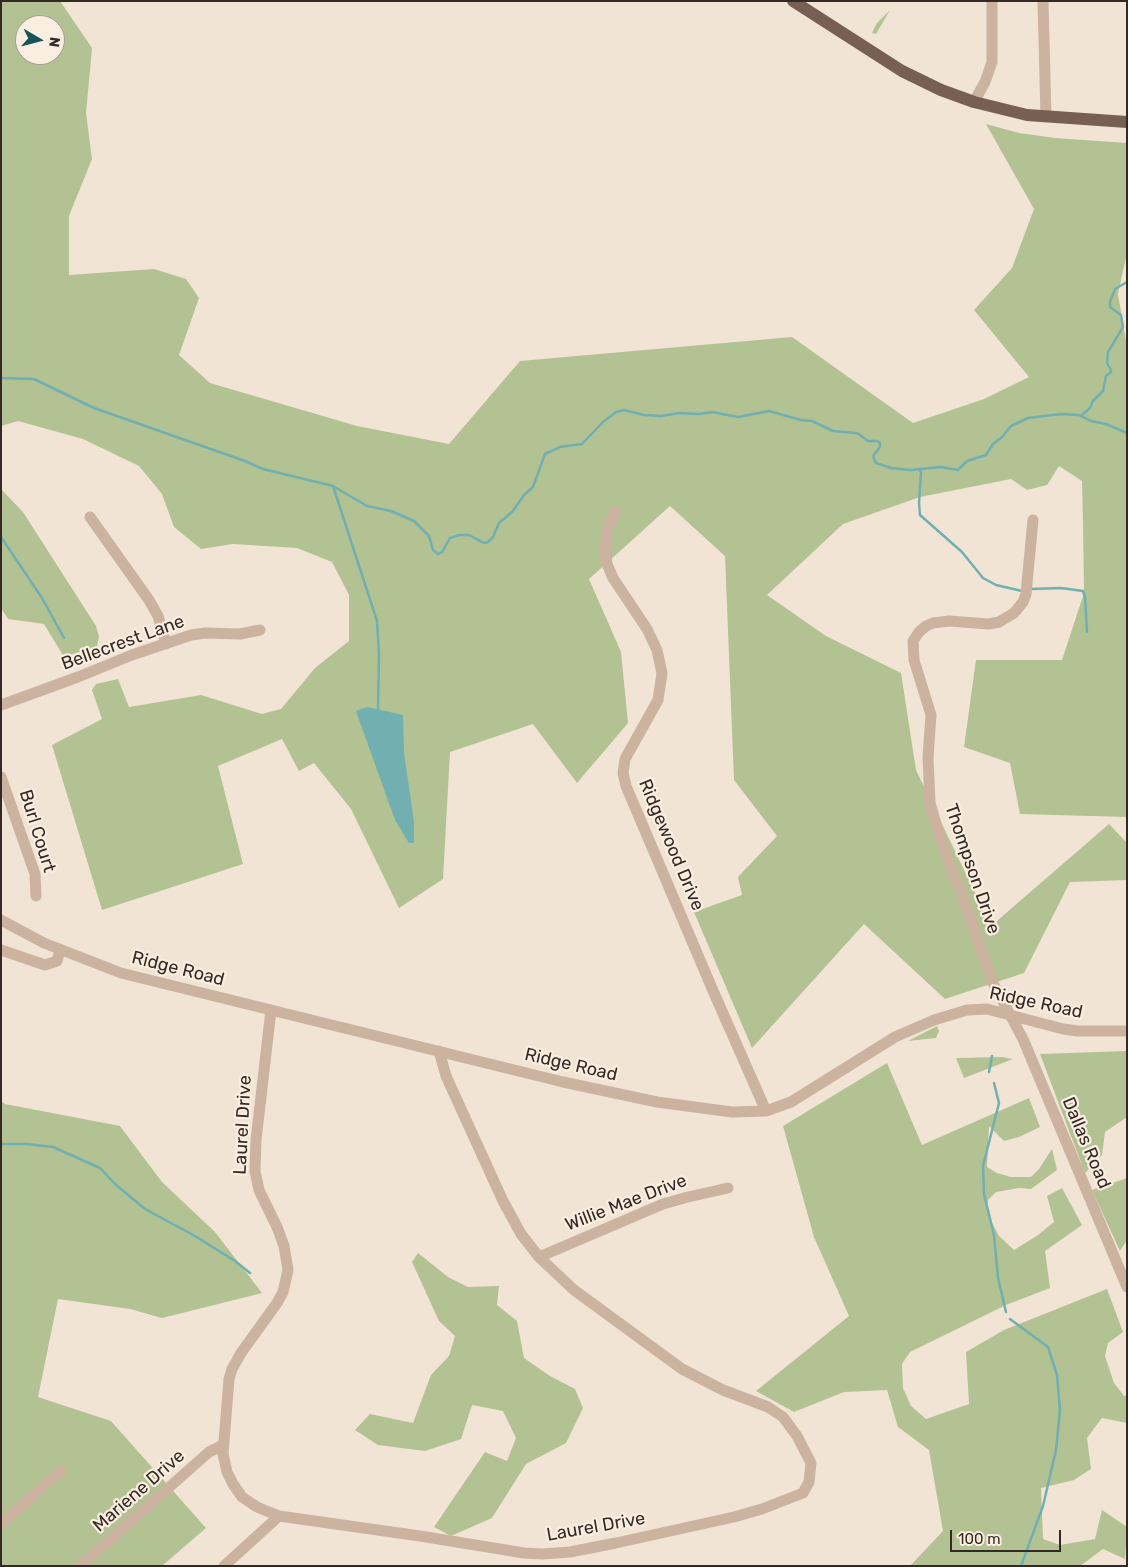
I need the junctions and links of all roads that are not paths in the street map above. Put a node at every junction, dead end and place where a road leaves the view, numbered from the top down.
1 (793, 1) edge
2 (992, 1) edge
3 (1043, 1) edge
4 (974, 102) junction
5 (1046, 117) junction
6 (1127, 122) edge
7 (616, 512) dead end
8 (90, 517) dead end
9 (1033, 520) dead end
10 (260, 630) dead end
11 (166, 644) junction
12 (1, 705) edge
13 (1, 777) edge
14 (36, 896) dead end
15 (1, 920) edge
16 (1, 950) edge
17 (60, 950) junction
18 (271, 1010) junction
19 (1010, 1015) junction
20 (1127, 1031) edge
21 (439, 1052) junction
22 (766, 1111) junction
23 (728, 1188) dead end
24 (539, 1257) junction
25 (1127, 1287) edge
26 (223, 1445) junction
27 (61, 1472) dead end
28 (279, 1516) junction
29 (1, 1524) edge
30 (80, 1566) edge
31 (224, 1566) edge

1 - 4 main road
2 - 4 street
3 - 5 street
4 - 5 main road
5 - 6 main road
7 - 22 street, Ridgewood Drive
8 - 11 street
9 - 19 street, Thompson Drive
10 - 11 street, Bellecrest Lane
11 - 12 street, Bellecrest Lane
13 - 14 street, Burl Court
15 - 17 street, Ridge Road
16 - 17 street
17 - 18 street, Ridge Road
18 - 21 street, Ridge Road
18 - 26 street, Laurel Drive
19 - 20 street, Ridge Road
19 - 22 street, Ridge Road
19 - 25 street, Dallas Road
21 - 22 street, Ridge Road
21 - 24 street, Laurel Drive
23 - 24 street, Willie Mae Drive
24 - 28 street, Laurel Drive
26 - 28 street, Laurel Drive
26 - 30 street, Mariene Drive
27 - 29 street
28 - 31 street

